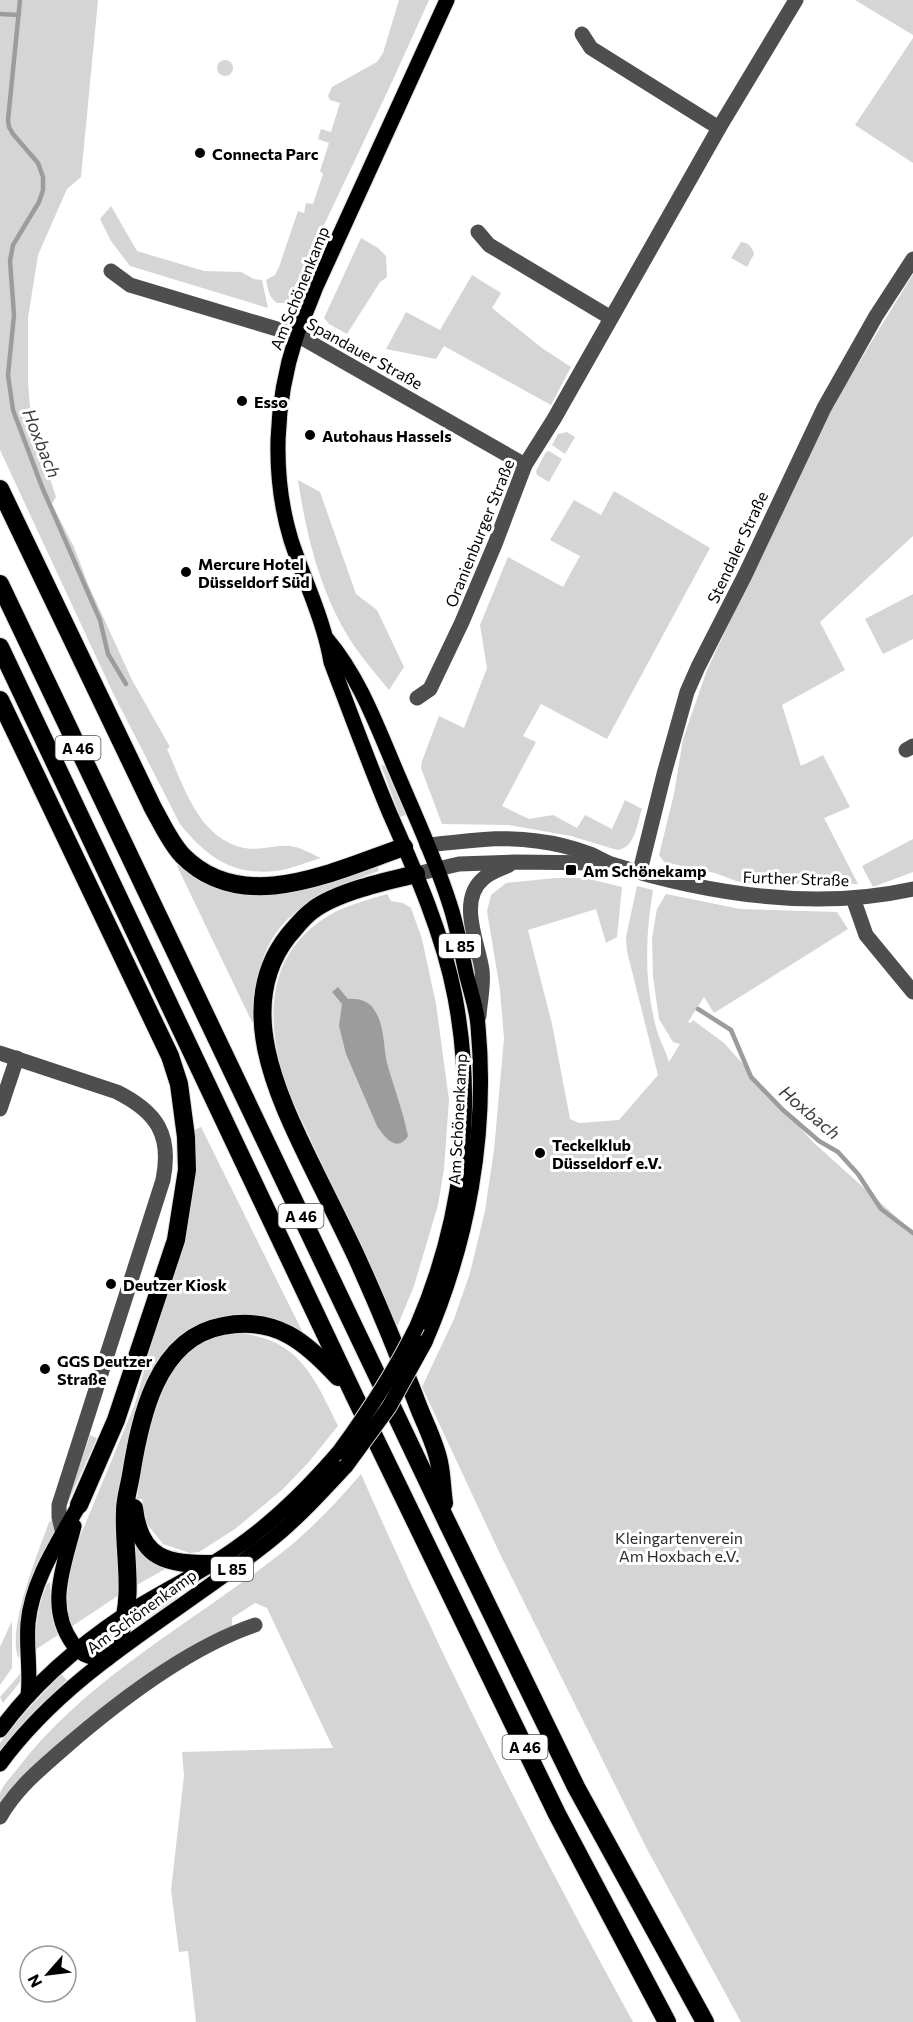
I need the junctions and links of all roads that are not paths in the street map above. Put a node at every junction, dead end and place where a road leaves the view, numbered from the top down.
1 (447, 0) edge
2 (796, 0) edge
3 (582, 34) dead end
4 (719, 128) junction
5 (478, 232) dead end
6 (913, 259) edge
7 (111, 271) dead end
8 (611, 318) junction
9 (297, 335) junction
10 (525, 465) junction
11 (0, 489) edge
12 (0, 584) edge
13 (327, 639) junction
14 (0, 647) edge
15 (417, 698) dead end
16 (0, 700) edge
17 (404, 847) junction
18 (429, 849) junction
19 (514, 862) junction
20 (609, 863) junction
21 (436, 868) junction
22 (640, 871) junction
23 (416, 874) junction
24 (913, 889) edge
25 (853, 898) junction
26 (913, 992) edge
27 (478, 1025) junction
28 (0, 1053) edge
29 (170, 1056) junction
30 (17, 1058) junction
31 (0, 1109) edge
32 (220, 1110) junction
33 (354, 1395) junction
34 (342, 1459) junction
35 (131, 1477) junction
36 (79, 1505) junction
37 (446, 1520) junction
38 (63, 1534) junction
39 (68, 1550) junction
40 (213, 1563) junction
41 (124, 1616) junction
42 (255, 1625) dead end
43 (78, 1650) junction
44 (106, 1658) junction
45 (28, 1696) junction
46 (0, 1730) edge
47 (0, 1764) edge
48 (0, 1817) edge
49 (667, 2022) edge
50 (705, 2022) edge

1 - 9 main road, Am Schönenkamp / L 85
2 - 4 street, Oranienburger Straße
3 - 4 street
4 - 8 street, Oranienburger Straße
5 - 8 street
6 - 22 street, Stendaler Straße
7 - 9 street, Spandauer Straße
8 - 10 street, Oranienburger Straße
9 - 10 street, Spandauer Straße
9 - 13 main road, Am Schönenkamp / L 85
10 - 15 street, Oranienburger Straße
11 - 17 highway
12 - 37 highway, A 46
13 - 17 main road, Am Schönenkamp / L 85
13 - 18 main road, Am Schönenkamp / L 85
14 - 32 highway, A 46
16 - 29 highway
17 - 18 main road, Further Straße
17 - 23 main road, Am Schönenkamp / L 85
18 - 20 street, Further Straße
18 - 21 main road, Am Schönenkamp / L 85
18 - 23 street
19 - 20 street, Further Straße
19 - 21 street, Further Straße
19 - 27 street
20 - 22 street, Further Straße
21 - 23 street, Further Straße
21 - 27 main road, Am Schönenkamp / L 85
22 - 25 street, Further Straße
23 - 34 main road, Am Schönenkamp / L 85, bridge
23 - 37 highway
24 - 25 street, Further Straße
25 - 26 street
27 - 34 main road, Am Schönenkamp / L 85, bridge
28 - 30 street
29 - 32 highway
29 - 36 highway
30 - 31 street
30 - 38 street
32 - 33 highway, A 46
33 - 35 highway
33 - 49 highway, A 46
34 - 40 main road, Am Schönenkamp / L 85
34 - 44 main road, Am Schönenkamp / L 85
35 - 40 highway
35 - 41 highway
36 - 38 main road
36 - 39 main road
37 - 50 highway, A 46
38 - 39 street
38 - 45 main road
39 - 43 main road
40 - 41 main road, Am Schönenkamp / L 85
41 - 43 main road, Am Schönenkamp / L 85
41 - 44 highway
42 - 48 street
43 - 44 main road
43 - 45 main road, Am Schönenkamp / L 85
44 - 47 main road, Am Schönenkamp / L 85
45 - 46 main road, L 85

